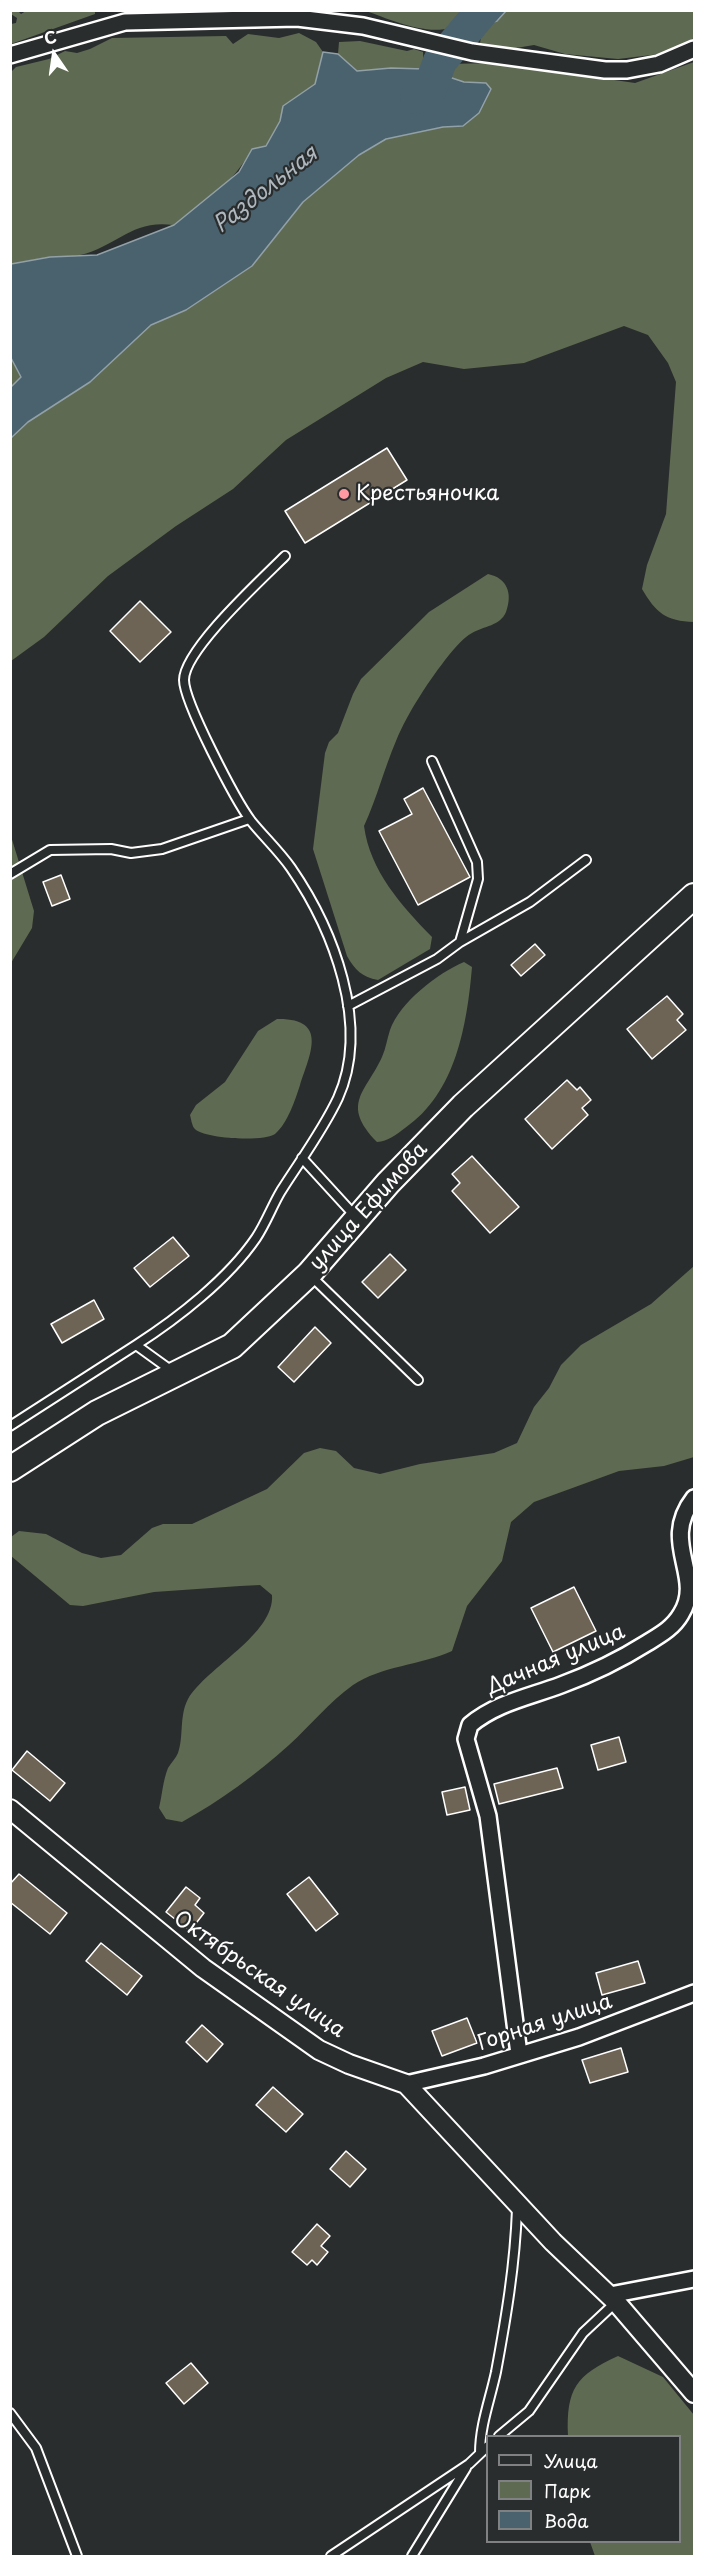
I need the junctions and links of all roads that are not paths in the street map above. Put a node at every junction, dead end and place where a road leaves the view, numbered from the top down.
1 (694, 49) edge
2 (10, 55) edge
3 (285, 556) dead end
4 (432, 761) dead end
5 (249, 819) junction
6 (586, 860) dead end
7 (10, 874) edge
8 (694, 896) edge
9 (460, 942) junction
10 (348, 1006) junction
11 (302, 1158) junction
12 (357, 1218) junction
13 (309, 1274) junction
14 (136, 1345) junction
15 (177, 1375) junction
16 (418, 1380) dead end
17 (10, 1426) edge
18 (10, 1469) edge
19 (694, 1498) edge
20 (10, 1809) edge
21 (694, 1993) edge
22 (519, 2054) junction
23 (406, 2084) junction
24 (517, 2205) junction
25 (694, 2279) edge
26 (613, 2299) junction
27 (694, 2393) edge
28 (10, 2413) edge
29 (500, 2435) edge
30 (486, 2448) edge
31 (480, 2453) junction
32 (469, 2464) junction
33 (78, 2556) edge
34 (331, 2556) edge
35 (412, 2556) edge

1 - 2 street
3 - 5 lane
4 - 9 lane
5 - 7 lane
5 - 10 lane
6 - 9 lane
8 - 12 main road, улица Ефимова
9 - 10 lane
10 - 11 lane
11 - 12 lane
11 - 14 lane
12 - 13 main road, улица Ефимова
13 - 15 main road, улица Ефимова
13 - 16 lane
14 - 15 lane
14 - 17 lane
15 - 18 main road, улица Ефимова
19 - 22 street, Дачная улица
20 - 23 street, Октябрьская улица
21 - 22 street, Горная улица
22 - 23 street, Горная улица
23 - 24 street, Октябрьская улица
24 - 26 street, Октябрьская улица
24 - 31 lane
25 - 26 street
26 - 27 street, Октябрьская улица
26 - 29 lane
28 - 33 lane
30 - 31 lane
31 - 32 lane
32 - 34 lane
32 - 35 lane

